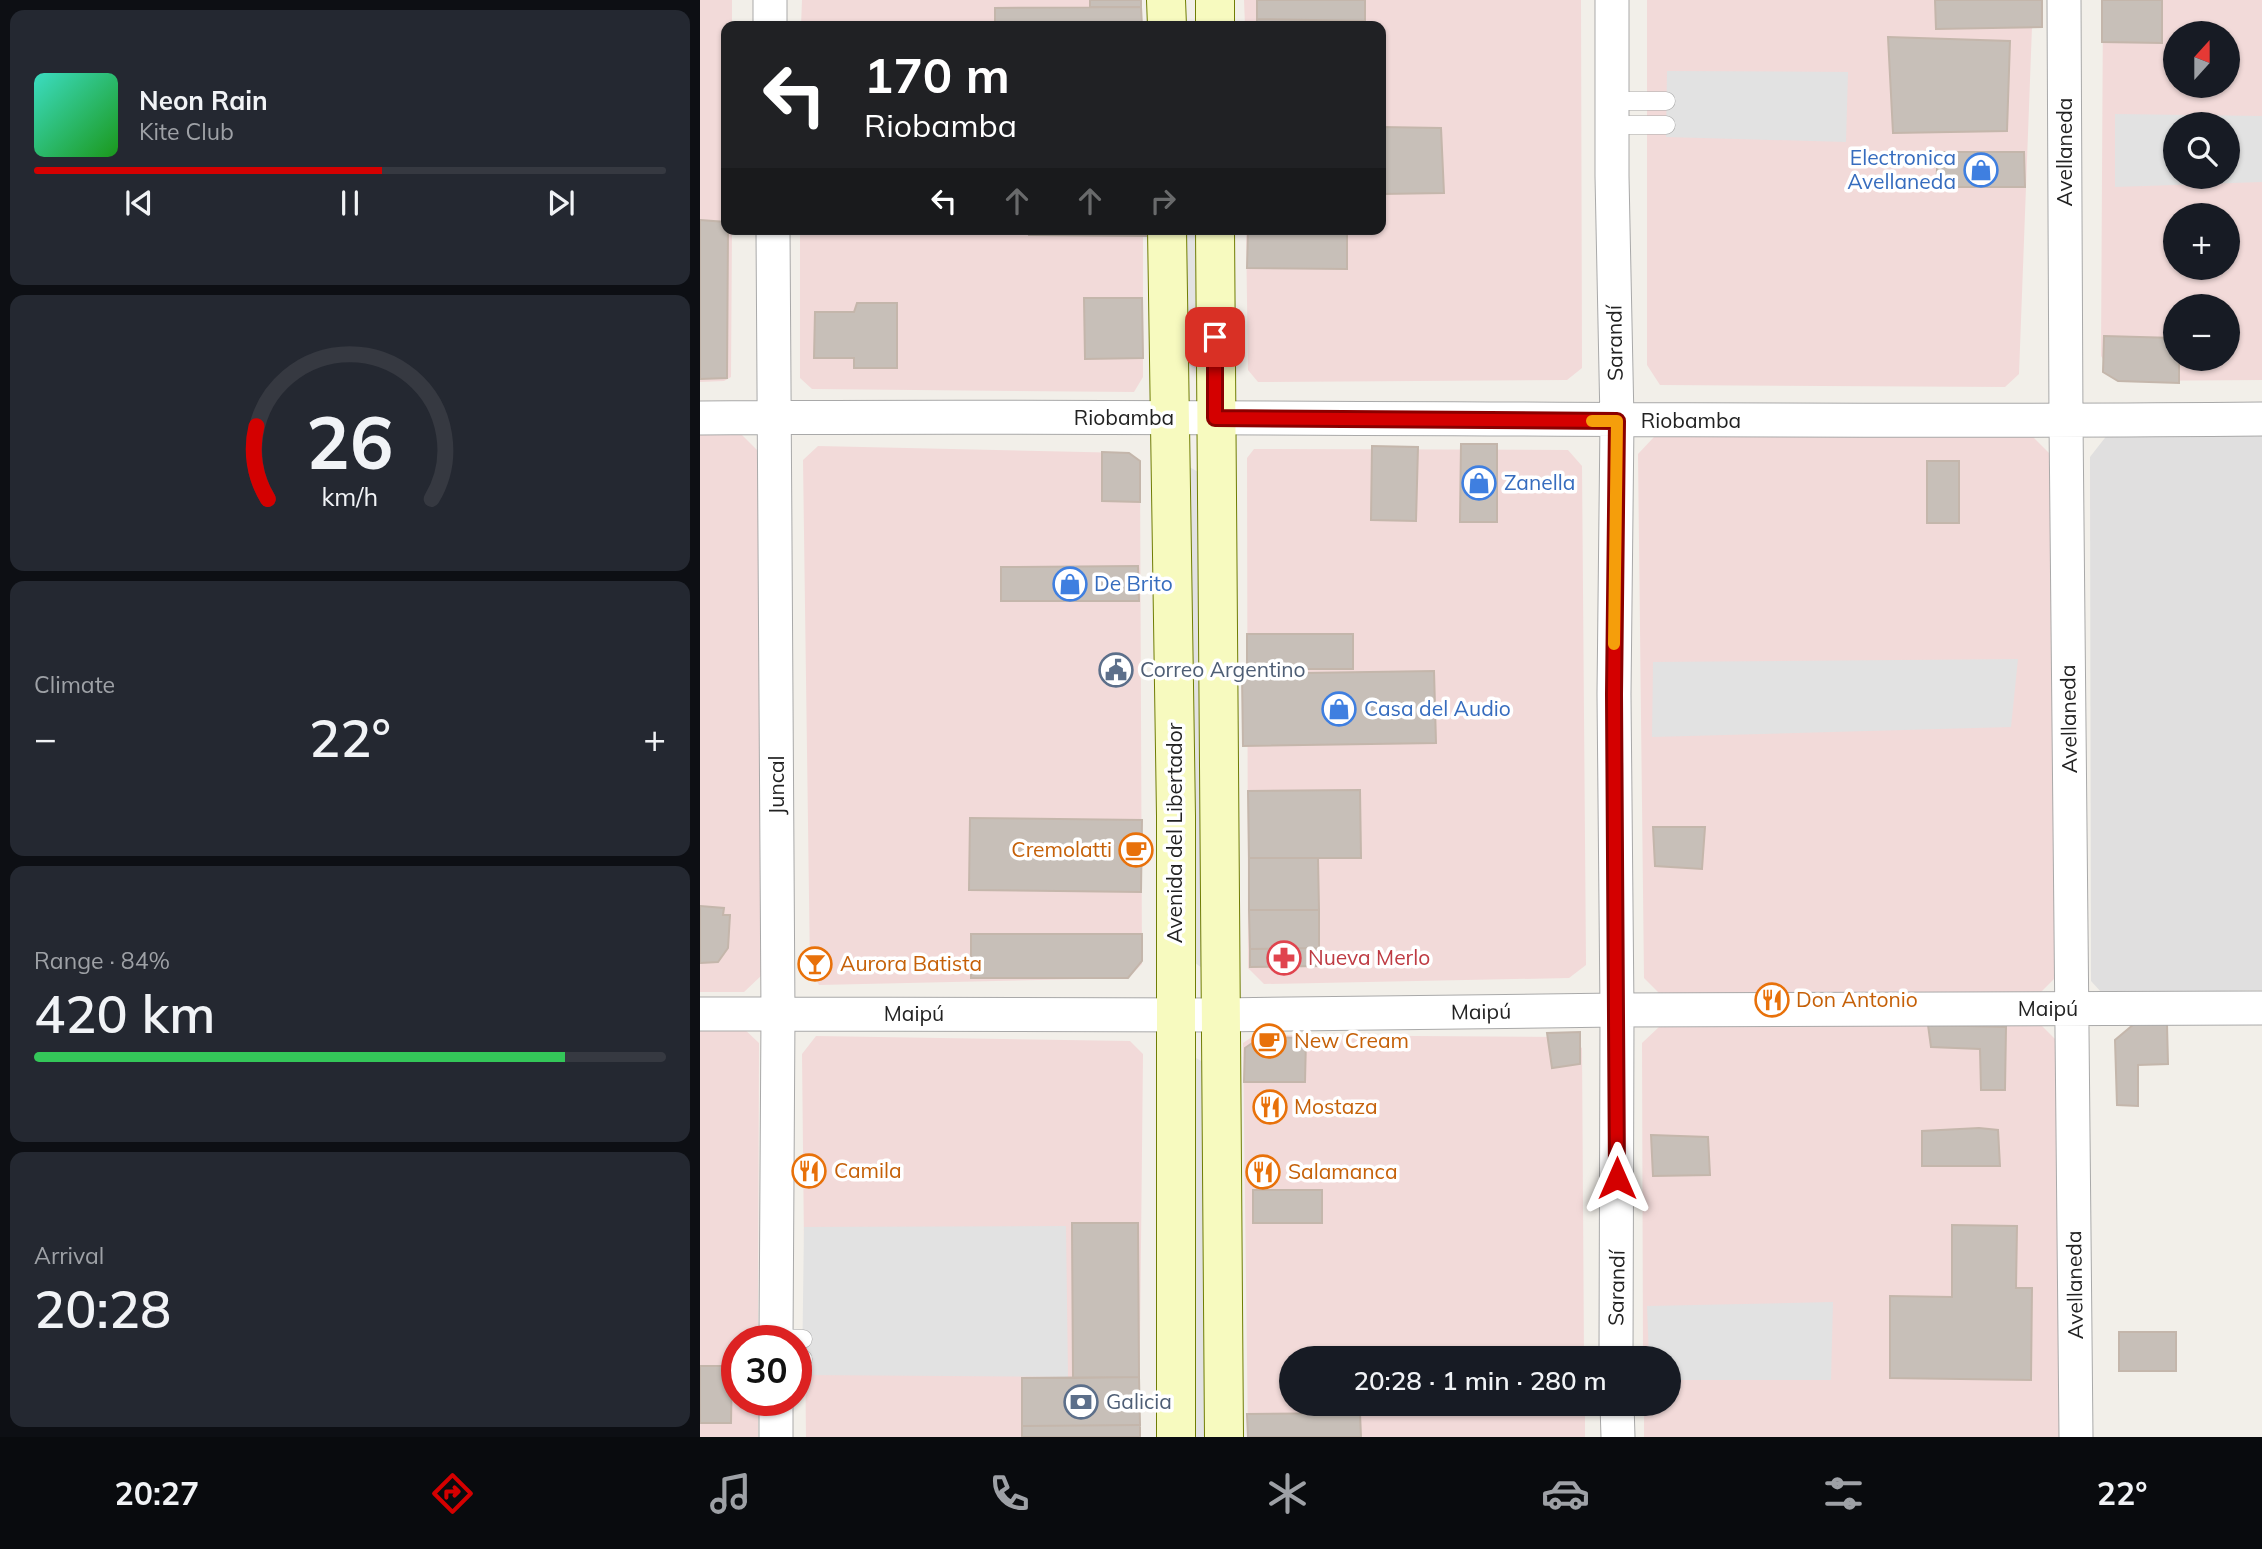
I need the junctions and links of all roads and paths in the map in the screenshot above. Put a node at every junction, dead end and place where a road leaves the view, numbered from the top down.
1 (770, 0) edge
2 (1166, 0) edge
3 (1215, 0) edge
4 (1612, 0) edge
5 (2064, 0) edge
6 (770, 21) edge
7 (1167, 21) edge
8 (1215, 21) edge
9 (1666, 101) dead end
10 (1612, 113) junction
11 (1666, 125) dead end
12 (773, 235) edge
13 (1167, 235) edge
14 (1215, 235) edge
15 (700, 418) edge
16 (776, 418) junction
17 (1170, 418) junction
18 (1215, 418) junction
19 (2262, 419) edge
20 (1617, 421) junction
21 (2066, 421) junction
22 (2262, 1008) edge
23 (2072, 1009) junction
24 (1617, 1010) junction
25 (700, 1014) edge
26 (778, 1014) junction
27 (1174, 1014) junction
28 (1220, 1015) junction
29 (790, 1325) edge
30 (1616, 1346) edge
31 (776, 1416) edge
32 (1617, 1416) edge
33 (776, 1437) edge
34 (1176, 1437) edge
35 (1224, 1437) edge
36 (1618, 1437) edge
37 (2076, 1437) edge

1 - 6 street
2 - 7 main road
3 - 8 main road
4 - 10 street, Sarandí
5 - 21 street, Avellaneda
9 - 10 lane
10 - 11 lane
10 - 20 street, Sarandí
12 - 16 street, Juncal
13 - 17 main road, Avenida del Libertador
14 - 18 main road, Avenida del Libertador
15 - 16 street, Riobamba
16 - 17 street, Riobamba
16 - 26 street, Juncal
17 - 18 street, Riobamba
17 - 27 main road, Avenida del Libertador
18 - 20 street, Riobamba
18 - 28 main road, Avenida del Libertador
19 - 21 street, Riobamba
20 - 21 street, Riobamba
20 - 24 street, Sarandí
21 - 23 street, Avellaneda
22 - 23 street, Maipú
23 - 24 street, Maipú
23 - 37 street, Avellaneda
24 - 28 street, Maipú
24 - 30 street, Sarandí
25 - 26 street, Maipú
26 - 27 street, Maipú
26 - 29 street, Juncal
27 - 28 street, Maipú
27 - 34 main road, Avenida del Libertador
28 - 35 main road, Avenida del Libertador
31 - 33 street
32 - 36 street

